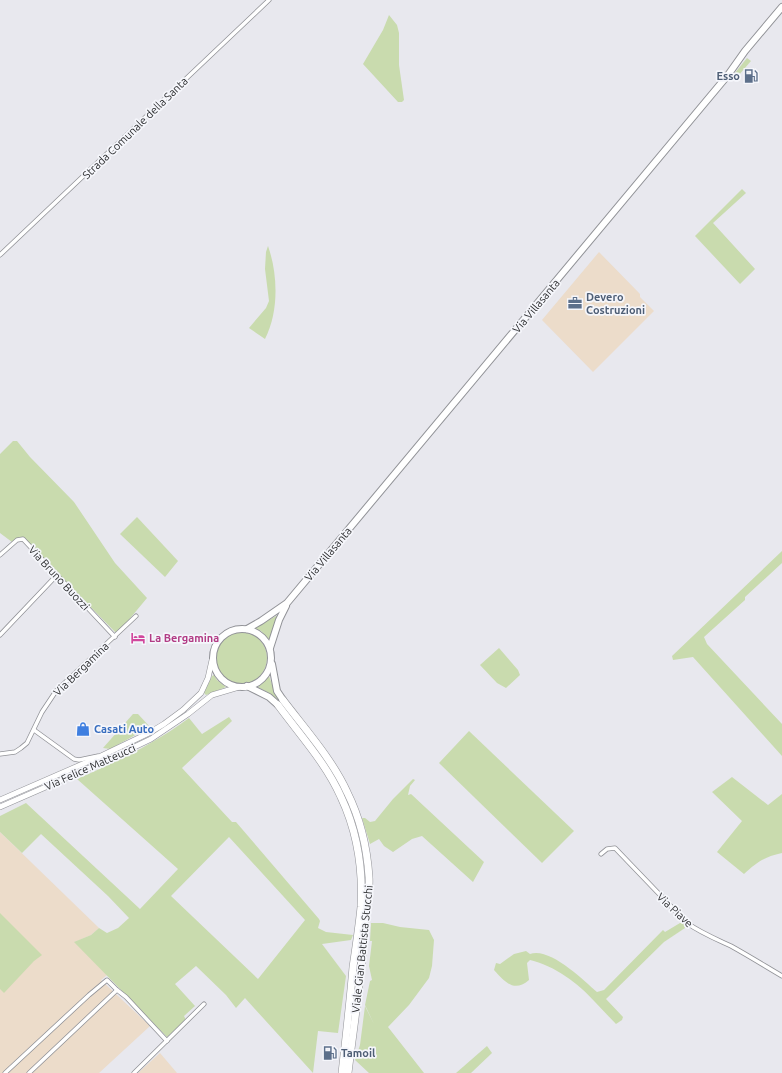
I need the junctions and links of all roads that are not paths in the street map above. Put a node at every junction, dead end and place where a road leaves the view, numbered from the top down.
1 (269, 0) edge
2 (782, 7) edge
3 (0, 255) edge
4 (0, 555) edge
5 (57, 575) junction
6 (287, 603) junction
7 (136, 616) dead end
8 (247, 629) junction
9 (0, 635) edge
10 (115, 637) junction
11 (270, 648) junction
12 (271, 659) junction
13 (212, 660) junction
14 (247, 686) junction
15 (239, 687) junction
16 (280, 702) junction
17 (34, 730) junction
18 (0, 754) edge
19 (101, 756) junction
20 (1, 798) edge
21 (0, 807) edge
22 (601, 854) dead end
23 (782, 976) edge
24 (117, 990) junction
25 (204, 1004) dead end
26 (167, 1041) junction
27 (5, 1073) edge
28 (29, 1073) edge
29 (134, 1073) edge
30 (342, 1073) edge
31 (348, 1073) edge

1 - 3 street, Strada Comunale della Santa
2 - 6 main road, Via Villasanta
4 - 5 street, Via Bruno Buozzi
5 - 9 street
5 - 10 street, Via Bruno Buozzi
6 - 8 main road
6 - 11 main road
7 - 10 street, Via Bergamina
8 - 11 main road
8 - 13 main road
10 - 17 street, Via Bergamina
11 - 12 main road
12 - 14 main road
12 - 16 main road, Viale Gian Battista Stucchi
13 - 15 main road
13 - 19 main road, Via Felice Matteucci
14 - 15 main road
14 - 16 main road, Viale Gian Battista Stucchi
15 - 21 main road, Via Felice Matteucci
16 - 30 highway, Viale Gian Battista Stucchi
16 - 31 highway, Viale Gian Battista Stucchi
17 - 18 street, Via Bergamina
17 - 19 street
19 - 20 main road, Via Felice Matteucci
22 - 23 street, Via Piave
24 - 26 street
24 - 27 street
24 - 28 street
25 - 26 street
26 - 29 street

